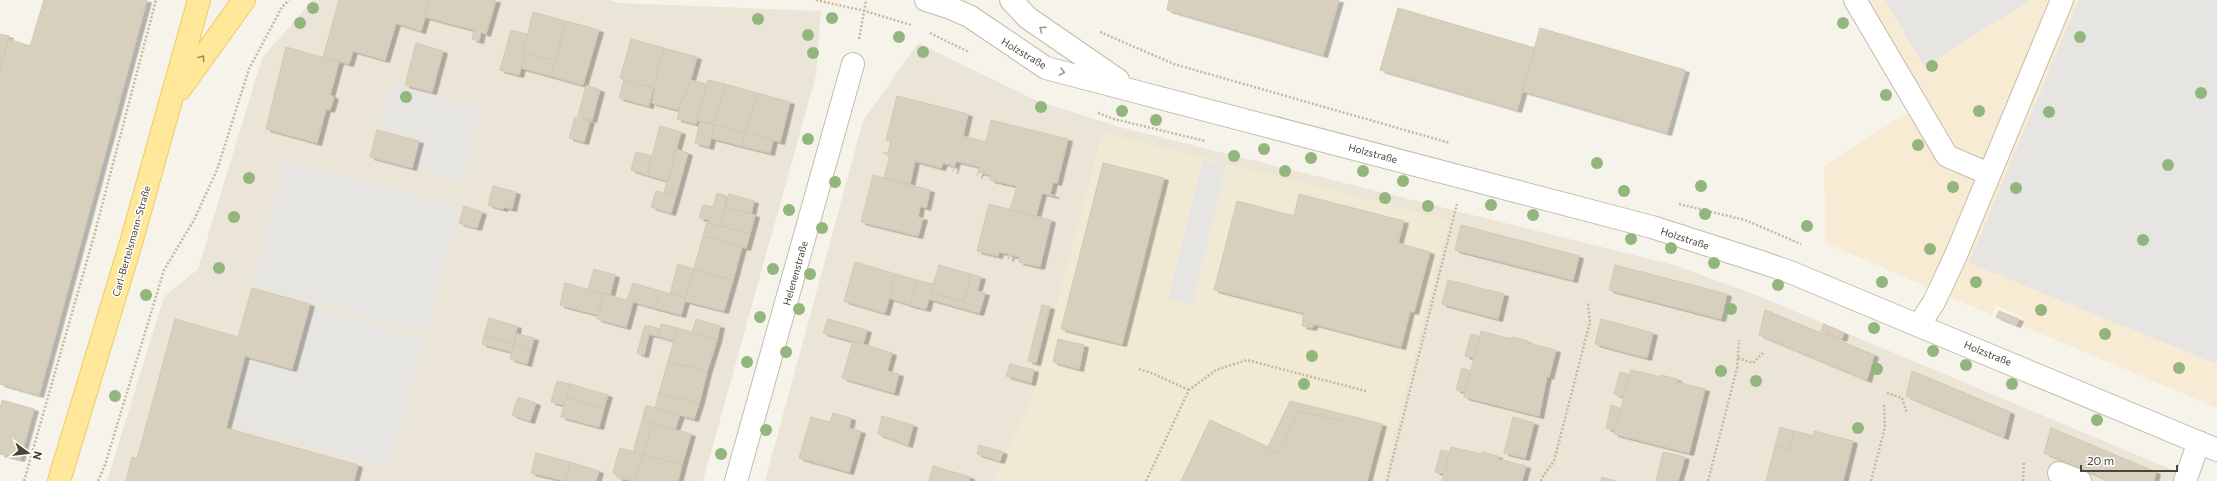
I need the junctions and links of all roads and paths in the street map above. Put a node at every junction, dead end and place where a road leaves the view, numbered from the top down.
1 (156, 0) edge
2 (199, 0) edge
3 (244, 0) edge
4 (289, 0) edge
5 (816, 0) edge
6 (866, 0) edge
7 (926, 0) edge
8 (1011, 0) edge
9 (1855, 0) edge
10 (2062, 0) edge
11 (964, 8) edge
12 (865, 11) junction
13 (915, 26) dead end
14 (929, 32) dead end
15 (975, 55) dead end
16 (853, 64) joint
17 (1132, 90) junction
18 (171, 101) junction
19 (1094, 111) dead end
20 (1212, 142) dead end
21 (1989, 174) junction
22 (1449, 202) dead end
23 (1465, 206) dead end
24 (1455, 213) dead end
25 (1588, 302) dead end
26 (1919, 325) junction
27 (1739, 340) dead end
28 (1763, 353) dead end
29 (1738, 358) junction
30 (1139, 369) dead end
31 (1189, 390) junction
32 (1366, 391) dead end
33 (1887, 393) dead end
34 (1884, 404) dead end
35 (1907, 413) dead end
36 (2208, 446) edge
37 (2024, 462) dead end
38 (2059, 473) dead end
39 (24, 481) edge
40 (59, 481) edge
41 (98, 481) edge
42 (736, 481) edge
43 (1146, 481) edge
44 (1388, 481) edge
45 (1541, 481) edge
46 (1708, 481) edge
47 (1871, 481) edge
48 (2022, 481) edge
49 (2080, 481) edge
50 (2185, 481) edge

1 - 39 path
2 - 18 main road, Carl-Bertelsmann-Straße
18 -> 3 main road
4 - 41 path
5 - 12 path
6 - 12 path
7 - 11 street, Holzstraße
17 -> 8 street, Holzstraße
9 - 21 street
10 - 21 street
11 -> 17 street, Holzstraße
12 - 13 path
12 - 16 path
14 - 15 path
16 - 42 street, Helenenstraße
17 - 26 street, Holzstraße
18 - 40 main road, Carl-Bertelsmann-Straße
19 - 20 path
21 - 26 street
22 - 23 path
24 - 44 path
25 - 45 path
26 - 36 street, Holzstraße
27 - 29 path
28 - 29 path
29 - 46 path
30 - 31 path
31 - 32 path
31 - 43 path
33 - 35 path
34 - 47 path
36 - 50 street
37 - 48 path
38 - 49 street

